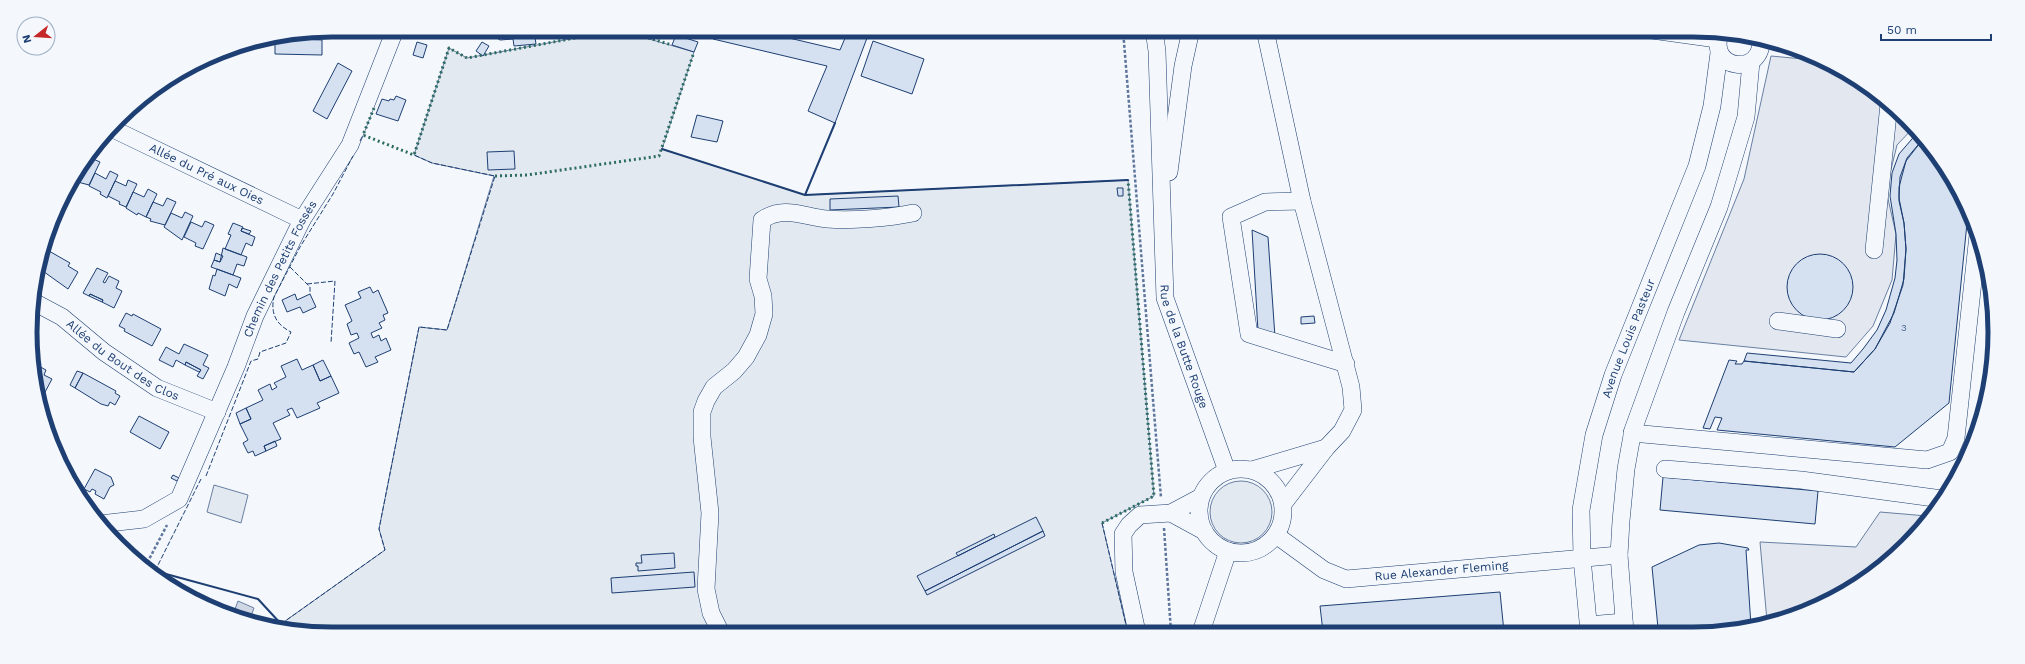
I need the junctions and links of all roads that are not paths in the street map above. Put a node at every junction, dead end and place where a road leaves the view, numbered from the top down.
1 (392, 37) edge
2 (1155, 37) edge
3 (1189, 37) edge
4 (1267, 37) edge
5 (1691, 37) edge
6 (1719, 42) edge
7 (1760, 45) edge
8 (1751, 62) junction
9 (1888, 110) edge
10 (116, 130) edge
11 (1302, 201) junction
12 (913, 213) dead end
13 (1162, 218) junction
14 (302, 220) junction
15 (1874, 250) dead end
16 (1976, 251) edge
17 (39, 305) edge
18 (1778, 321) dead end
19 (1837, 329) dead end
20 (1346, 364) junction
21 (217, 412) junction
22 (1632, 434) junction
23 (1326, 448) junction
24 (1252, 470) junction
25 (1665, 470) dead end
26 (1226, 471) junction
27 (1201, 497) junction
28 (1936, 498) edge
29 (1283, 504) junction
30 (1169, 513) junction
31 (107, 523) edge
32 (1204, 531) junction
33 (1276, 535) junction
34 (1228, 551) junction
35 (1619, 555) junction
36 (1582, 558) junction
37 (718, 627) edge
38 (1136, 627) edge
39 (1203, 627) edge
40 (1588, 627) edge
41 (1625, 627) edge

1 - 14 street, Chemin des Petits Fossés
2 - 13 street, Rue de la Butte Rouge
3 - 13 street, Rue de la Butte Rouge
4 - 11 street
5 - 6 street
6 - 8 street
6 - 36 street, Avenue Louis Pasteur
7 - 8 street
8 - 22 street
9 - 15 street
10 - 14 street, Allée du Pré aux Oies
11 - 20 street
11 - 20 street
12 - 37 street
13 - 26 street, Rue de la Butte Rouge
14 - 21 street, Chemin des Petits Fossés
16 - 22 street
17 - 21 street, Allée du Bout des Clos
18 - 19 street
20 - 23 street
21 - 31 street, Chemin des Petits Fossés
22 - 35 street
23 - 24 street
23 - 29 street
24 - 26 street
24 - 29 street
25 - 28 street
26 - 27 street
27 - 30 street
27 - 32 street
29 - 33 street
30 - 32 street
30 - 38 street
32 - 34 street
33 - 34 street
33 - 36 street, Rue Alexander Fleming
34 - 39 street
35 - 36 street, Rue Alexander Fleming
35 - 41 street
36 - 40 street, Avenue Louis Pasteur

